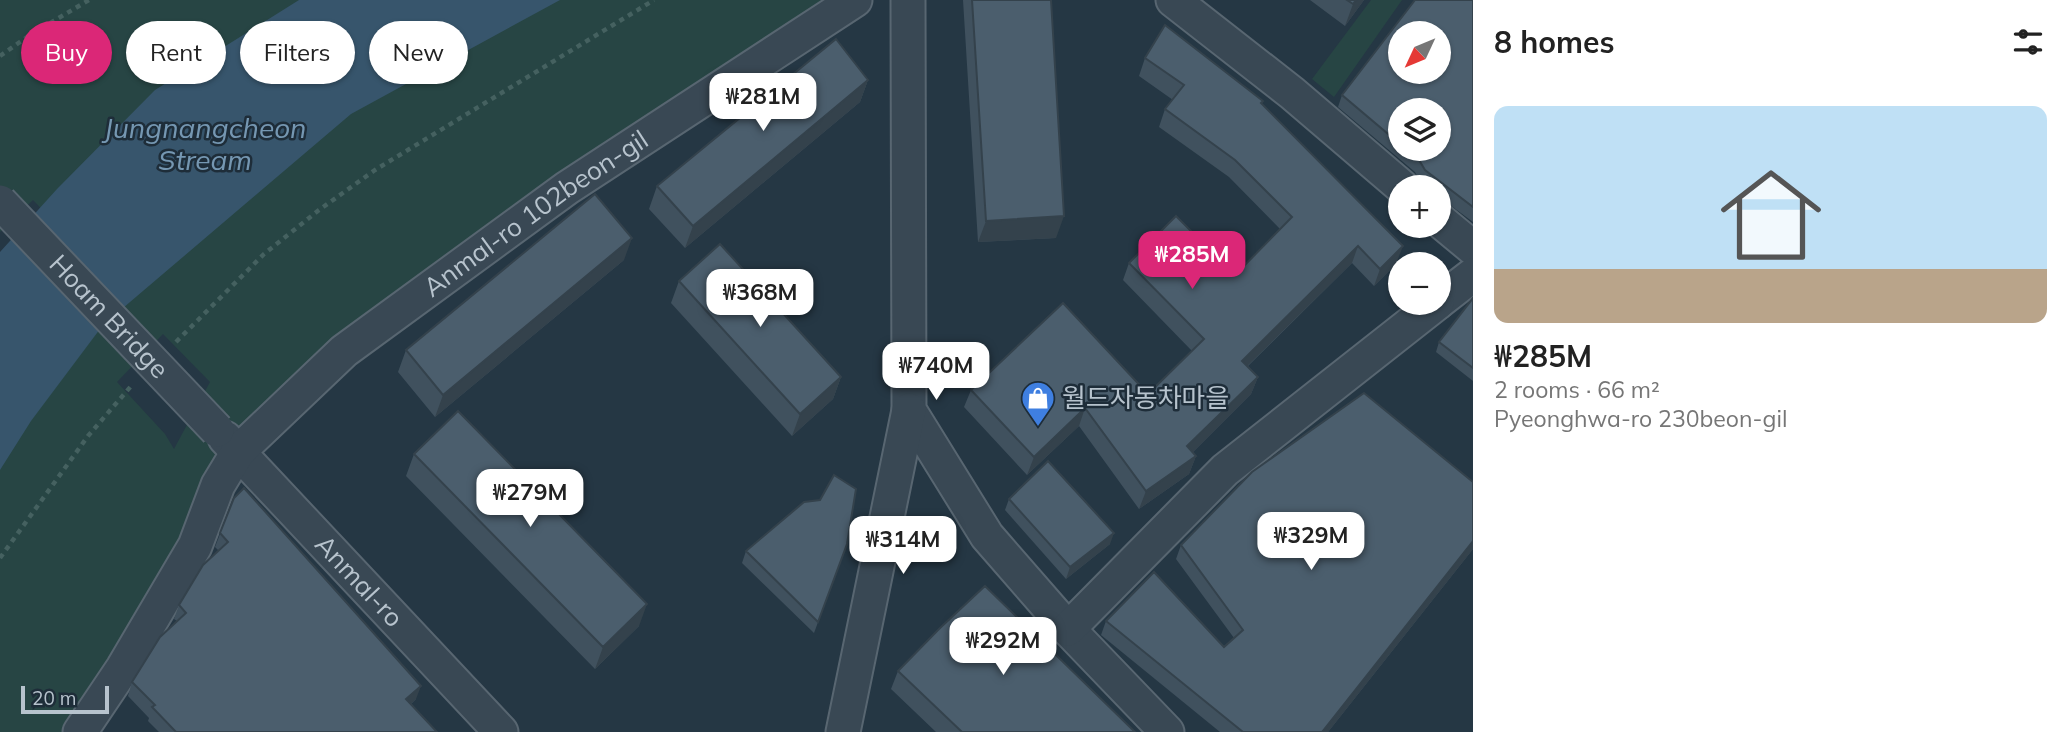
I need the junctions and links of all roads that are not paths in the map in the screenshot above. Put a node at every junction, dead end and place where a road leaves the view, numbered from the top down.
1 (855, 0) edge
2 (908, 0) edge
3 (1173, 0) edge
4 (1388, 175) edge
5 (0, 202) edge
6 (1451, 230) edge
7 (1473, 248) edge
8 (1473, 275) edge
9 (1451, 292) edge
10 (1422, 315) edge
11 (909, 410) junction
12 (228, 441) junction
13 (1068, 629) junction
14 (80, 732) edge
15 (501, 732) edge
16 (843, 732) edge
17 (1167, 732) edge

1 - 12 street, Anmal-ro 102beon-gil
2 - 11 street
3 - 4 street
5 - 12 street, Hoam Bridge, bridge
6 - 7 street
8 - 9 street
10 - 13 street
11 - 13 street
11 - 16 street
12 - 14 street, Anmal-ro 102beon-gil
12 - 15 street, Anmal-ro
13 - 17 street

